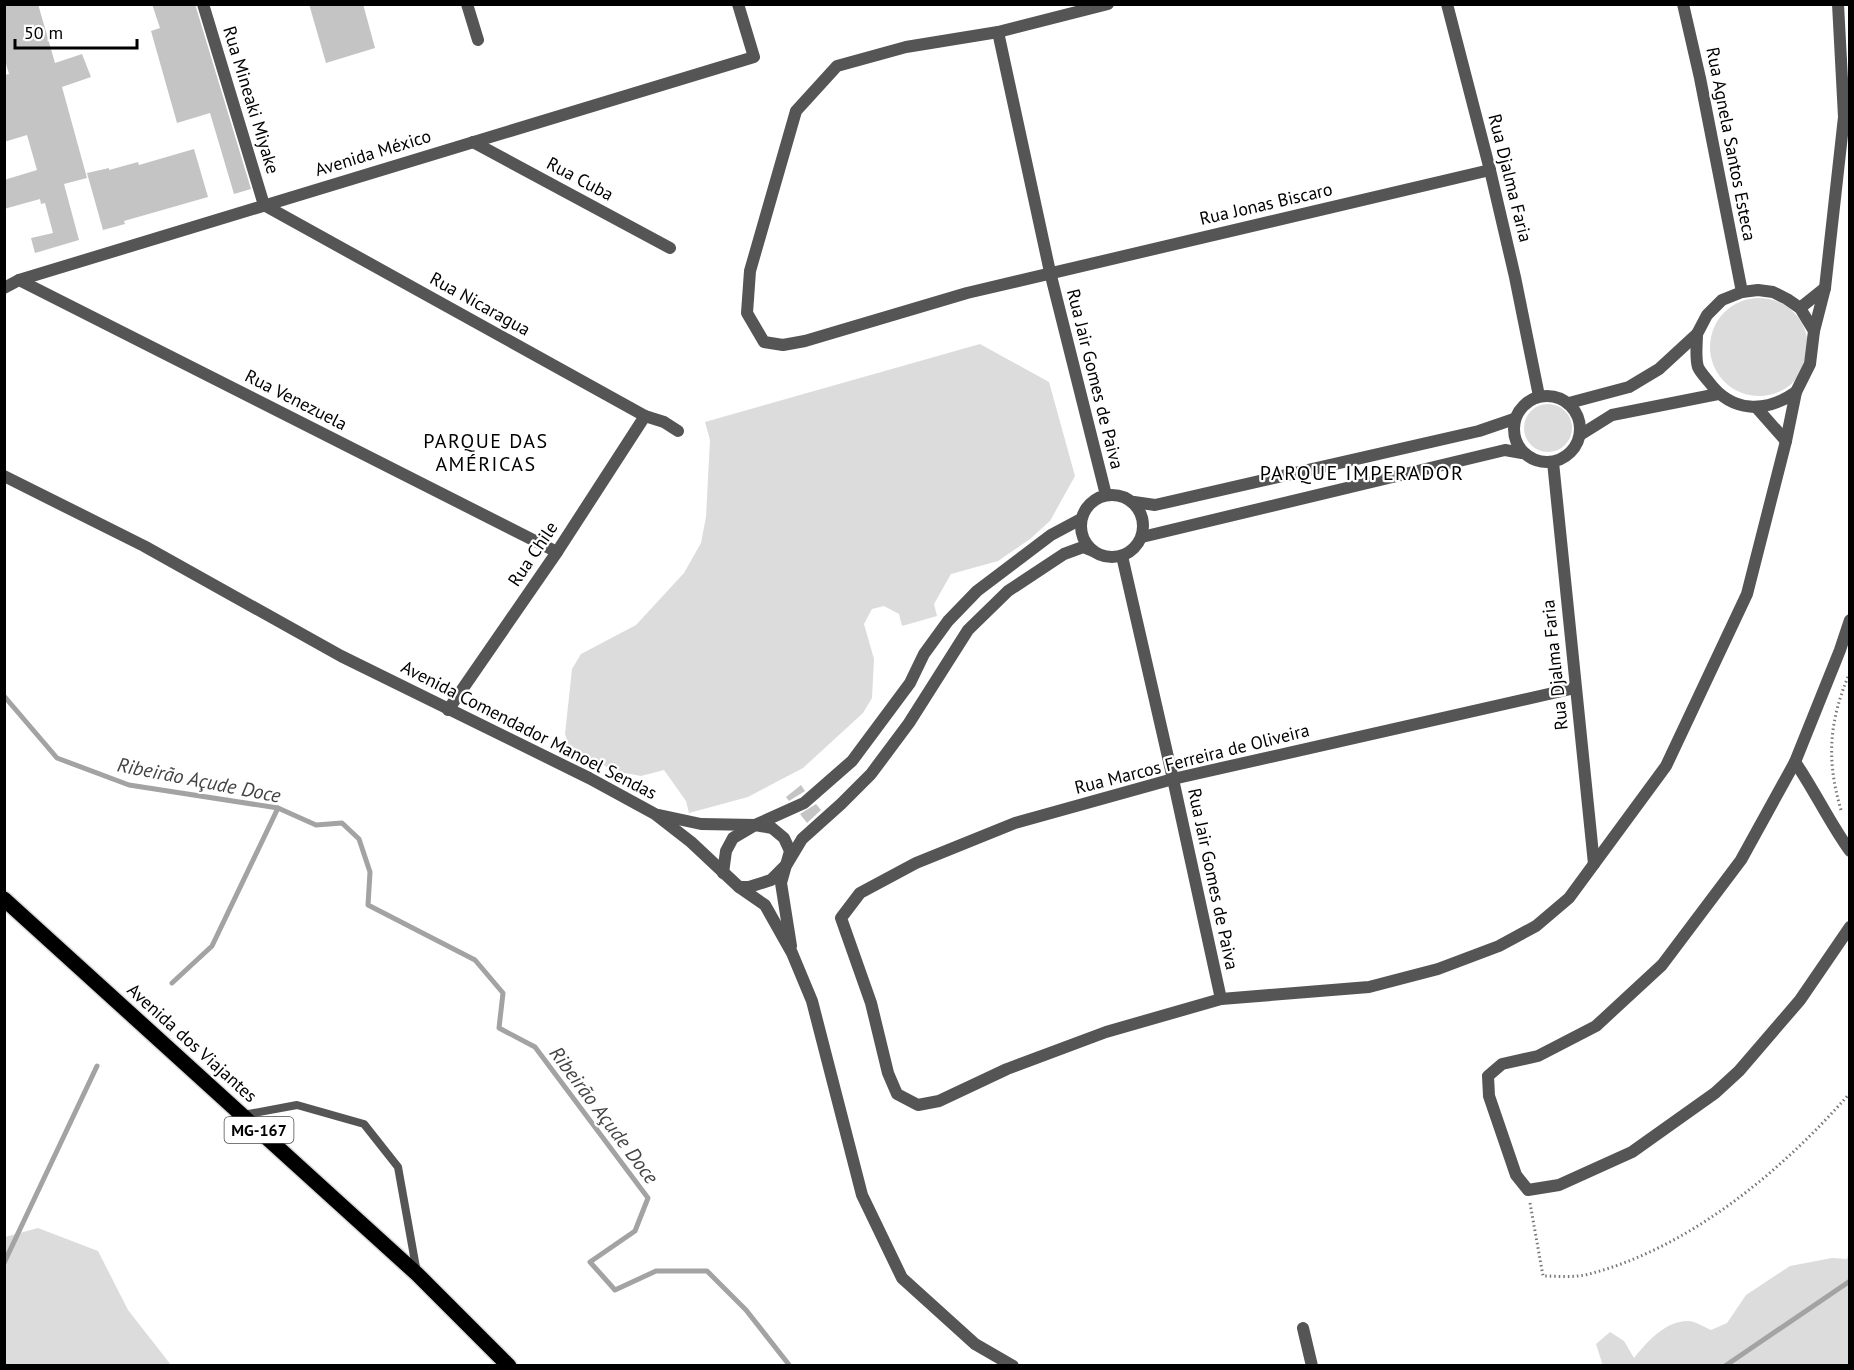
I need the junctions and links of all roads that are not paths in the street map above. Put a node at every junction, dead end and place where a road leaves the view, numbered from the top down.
1 (204, 4) edge
2 (467, 4) edge
3 (738, 4) edge
4 (1108, 4) edge
5 (1447, 4) edge
6 (1683, 4) edge
7 (1838, 4) edge
8 (998, 32) junction
9 (478, 40) dead end
10 (473, 142) junction
11 (1490, 170) junction
12 (264, 205) junction
13 (670, 248) dead end
14 (1050, 272) junction
15 (19, 280) junction
16 (4, 288) edge
17 (1825, 288) junction
18 (1742, 292) junction
19 (1800, 308) junction
20 (1814, 331) junction
21 (1697, 334) junction
22 (1796, 392) junction
23 (1718, 394) junction
24 (1539, 396) junction
25 (1569, 402) junction
26 (1756, 407) junction
27 (645, 416) junction
28 (1514, 419) junction
29 (678, 431) dead end
30 (1580, 435) junction
31 (1786, 441) junction
32 (1522, 453) junction
33 (1553, 462) junction
34 (4, 476) edge
35 (1106, 495) junction
36 (1134, 502) junction
37 (1082, 519) junction
38 (1142, 537) junction
39 (1093, 551) junction
40 (557, 552) junction
41 (1122, 556) junction
42 (1850, 620) edge
43 (1575, 688) junction
44 (448, 710) junction
45 (1795, 762) junction
46 (1173, 779) junction
47 (655, 814) junction
48 (755, 825) junction
49 (1850, 851) edge
50 (787, 864) junction
51 (1594, 864) junction
52 (723, 873) junction
53 (739, 886) junction
54 (4, 899) edge
55 (1850, 927) edge
56 (792, 953) junction
57 (1221, 999) junction
58 (242, 1115) junction
59 (417, 1274) junction
60 (1303, 1328) dead end
61 (509, 1365) edge
62 (1013, 1365) edge
63 (1312, 1365) edge

1 - 12 street, Rua Mineaki Miyake
2 - 9 street
3 - 10 street, Avenida México
4 - 8 street
5 - 11 street, Rua Djalma Faria
6 - 18 street, Rua Agnela Santos Esteca
7 - 17 street
8 - 14 street
8 - 14 street, Rua Jonas Biscaro
10 - 12 street, Avenida México
10 - 13 street, Rua Cuba
11 - 14 street, Rua Jonas Biscaro
11 - 24 street, Rua Djalma Faria
12 - 15 street, Avenida México
12 - 27 street, Rua Nicaragua
14 - 35 street, Rua Jair Gomes de Paiva
15 - 16 street, Avenida México
15 - 40 street, Rua Venezuela
17 - 19 street
17 - 20 street
18 - 19 street
18 - 21 street
19 - 20 street
20 - 22 street
21 - 23 street
21 - 25 street
22 - 26 street
22 - 31 street
23 - 26 street
23 - 30 street
24 - 25 street
24 - 28 street
25 - 30 street
26 - 31 street
27 - 29 street, Rua Nicaragua
27 - 40 street, Rua Chile
28 - 32 street
28 - 36 street
30 - 33 street
31 - 51 street
32 - 33 street
32 - 38 street
33 - 43 street, Rua Djalma Faria
34 - 44 street, Avenida Comendador Manoel Sendas
35 - 36 street
35 - 37 street
36 - 38 street
37 - 39 street
37 - 48 street
38 - 41 street
39 - 41 street
39 - 50 street
40 - 44 street, Rua Chile
41 - 46 street, Rua Jair Gomes de Paiva
42 - 45 street
43 - 46 street, Rua Marcos Ferreira de Oliveira
43 - 51 street, Rua Djalma Faria
44 - 47 street, Avenida Comendador Manoel Sendas
45 - 49 street
45 - 55 street
46 - 57 street, Rua Jair Gomes de Paiva
46 - 57 street, Rua Marcos Ferreira de Oliveira
47 - 48 street
47 - 52 street, Avenida Comendador Manoel Sendas
48 - 50 street
48 - 52 street
50 - 53 street
50 - 56 street
51 - 57 street
52 - 53 street, Avenida Comendador Manoel Sendas
53 - 56 street, Avenida Comendador Manoel Sendas
54 - 58 main road, Avenida dos Viajantes / MG-167
56 - 62 street, Avenida Comendador Manoel Sendas
58 - 59 main road, Avenida dos Viajantes / MG-167
58 - 59 lane
59 - 61 main road, Avenida dos Viajantes / MG-167
60 - 63 street

